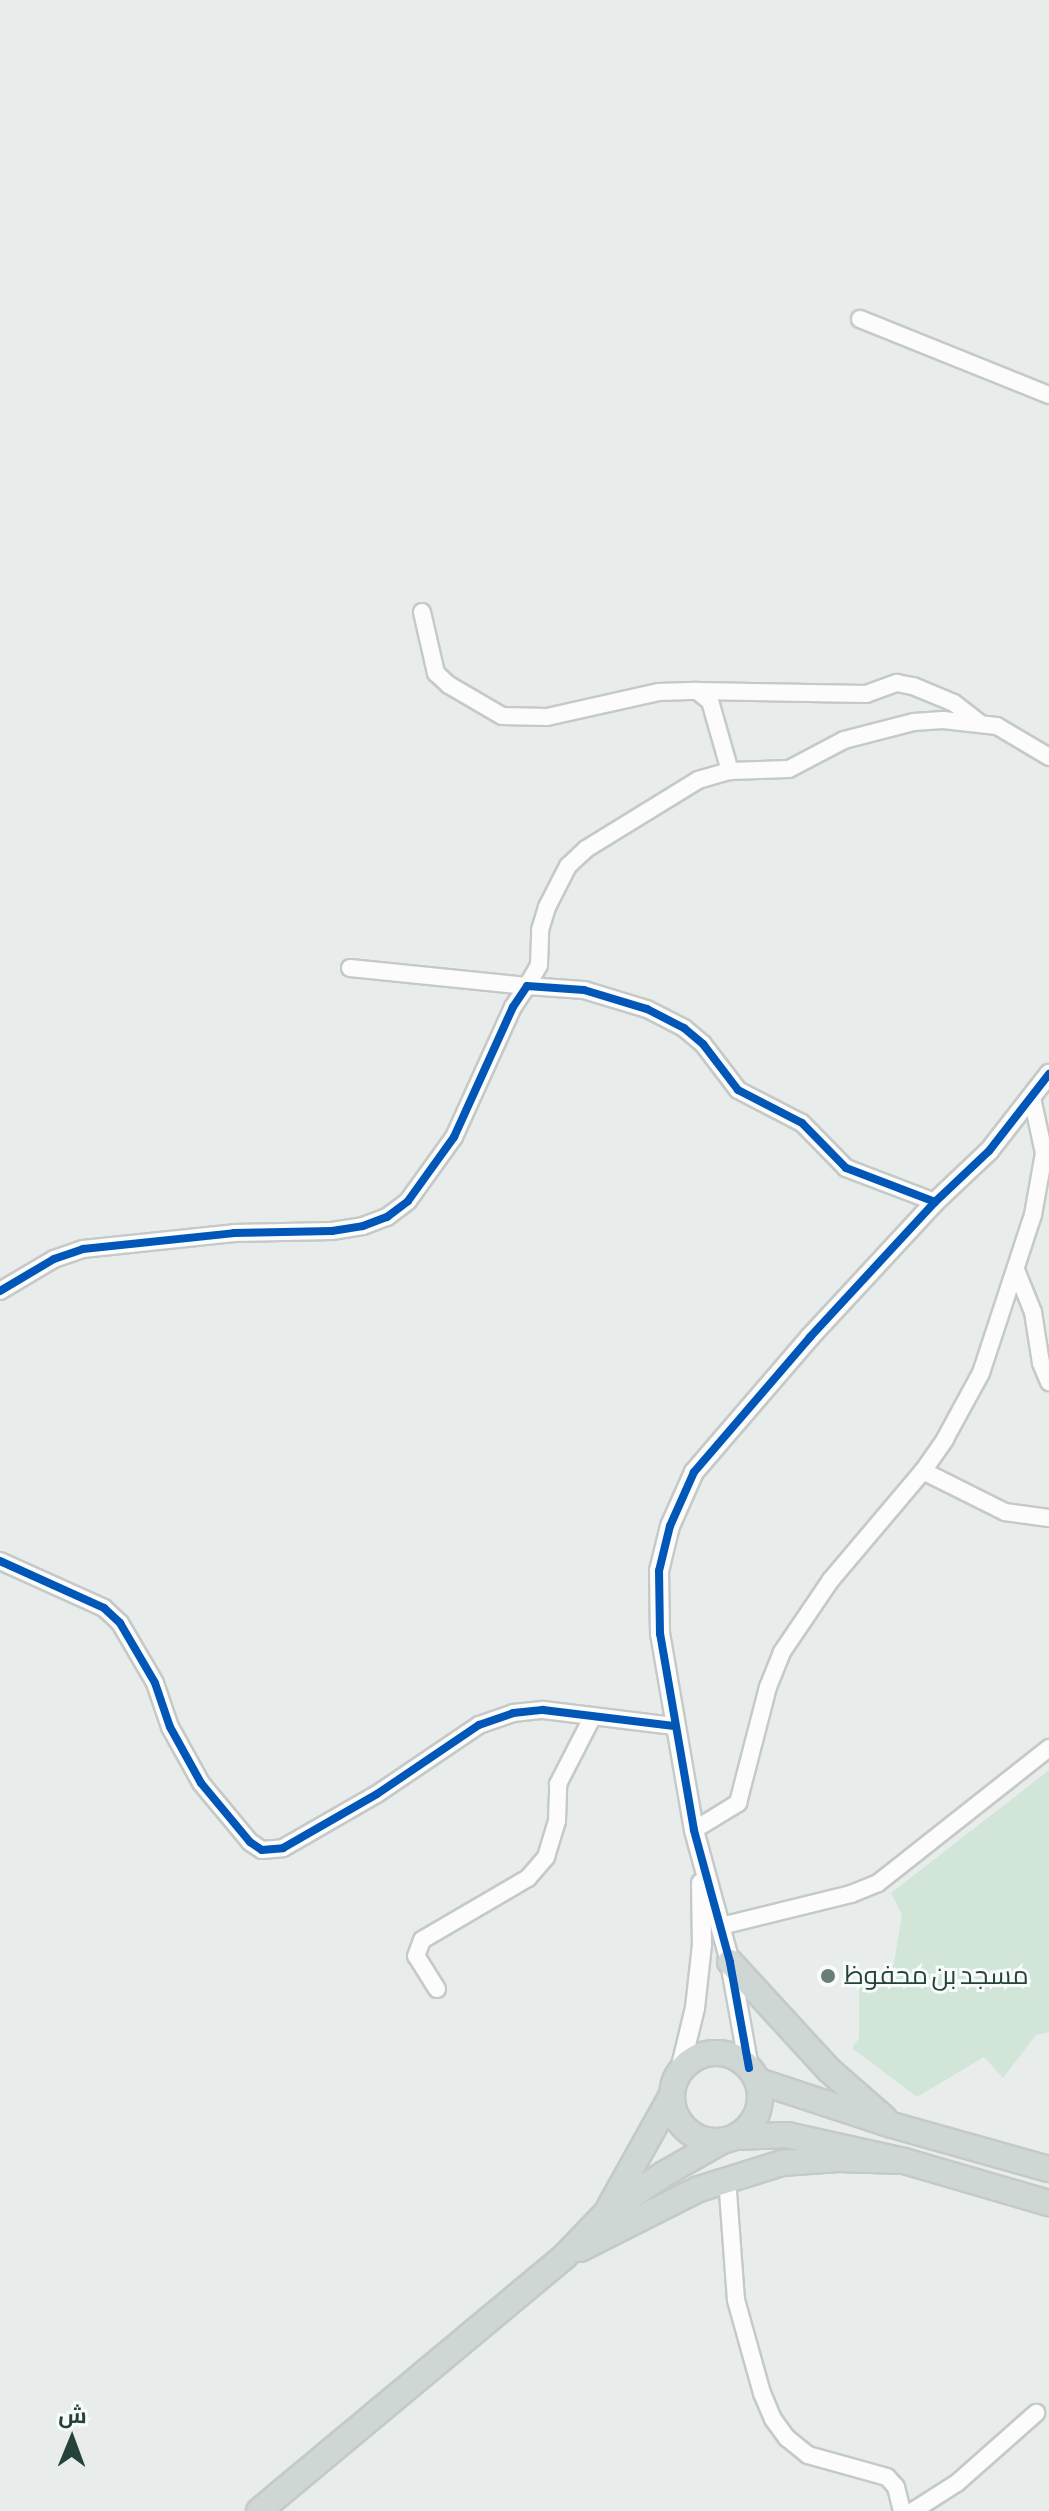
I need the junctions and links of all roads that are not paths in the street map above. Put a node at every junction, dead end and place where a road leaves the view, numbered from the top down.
1 (860, 319) dead end
2 (1049, 395) edge
3 (422, 612) dead end
4 (697, 691) junction
5 (978, 722) junction
6 (1049, 757) edge
7 (730, 771) junction
8 (350, 968) dead end
9 (527, 986) junction
10 (1049, 1074) edge
11 (1032, 1098) junction
12 (1047, 1153) edge
13 (935, 1202) junction
14 (1016, 1270) junction
15 (0, 1291) edge
16 (1049, 1382) edge
17 (923, 1471) junction
18 (1049, 1518) edge
19 (0, 1561) edge
20 (593, 1716) junction
21 (674, 1726) junction
22 (1049, 1748) edge
23 (694, 1830) junction
24 (701, 1864) junction
25 (721, 1926) junction
26 (730, 1962) junction
27 (437, 1989) dead end
28 (753, 2074) junction
29 (675, 2085) junction
30 (892, 2125) junction
31 (729, 2139) junction
32 (904, 2161) junction
33 (1044, 2162) edge
34 (727, 2178) junction
35 (1049, 2203) edge
36 (607, 2212) junction
37 (564, 2257) junction
38 (1036, 2413) dead end
39 (259, 2511) edge
40 (902, 2511) edge
41 (913, 2511) edge

1 - 2 street
3 - 4 street
4 - 5 street
4 - 7 street
5 - 6 street
5 - 7 street
7 - 9 street
8 - 9 street
9 - 13 street
9 - 15 street
10 - 11 street
11 - 12 street
11 - 13 street
12 - 14 street
13 - 21 street
14 - 16 street
14 - 17 street
17 - 18 street
17 - 23 street
19 - 20 street
20 - 21 street
20 - 27 street
21 - 23 street
22 - 25 street
23 - 24 street
24 - 25 street
24 - 29 street
25 - 26 street
26 - 28 street
26 - 30 main road
28 - 29 main road
28 - 30 main road
28 - 31 main road
29 - 31 main road
29 - 36 main road
30 - 33 main road
31 - 32 main road
31 - 36 main road
32 - 34 main road
32 - 35 main road
34 - 37 main road
34 - 40 street
36 - 37 main road
37 - 39 main road
38 - 41 street

